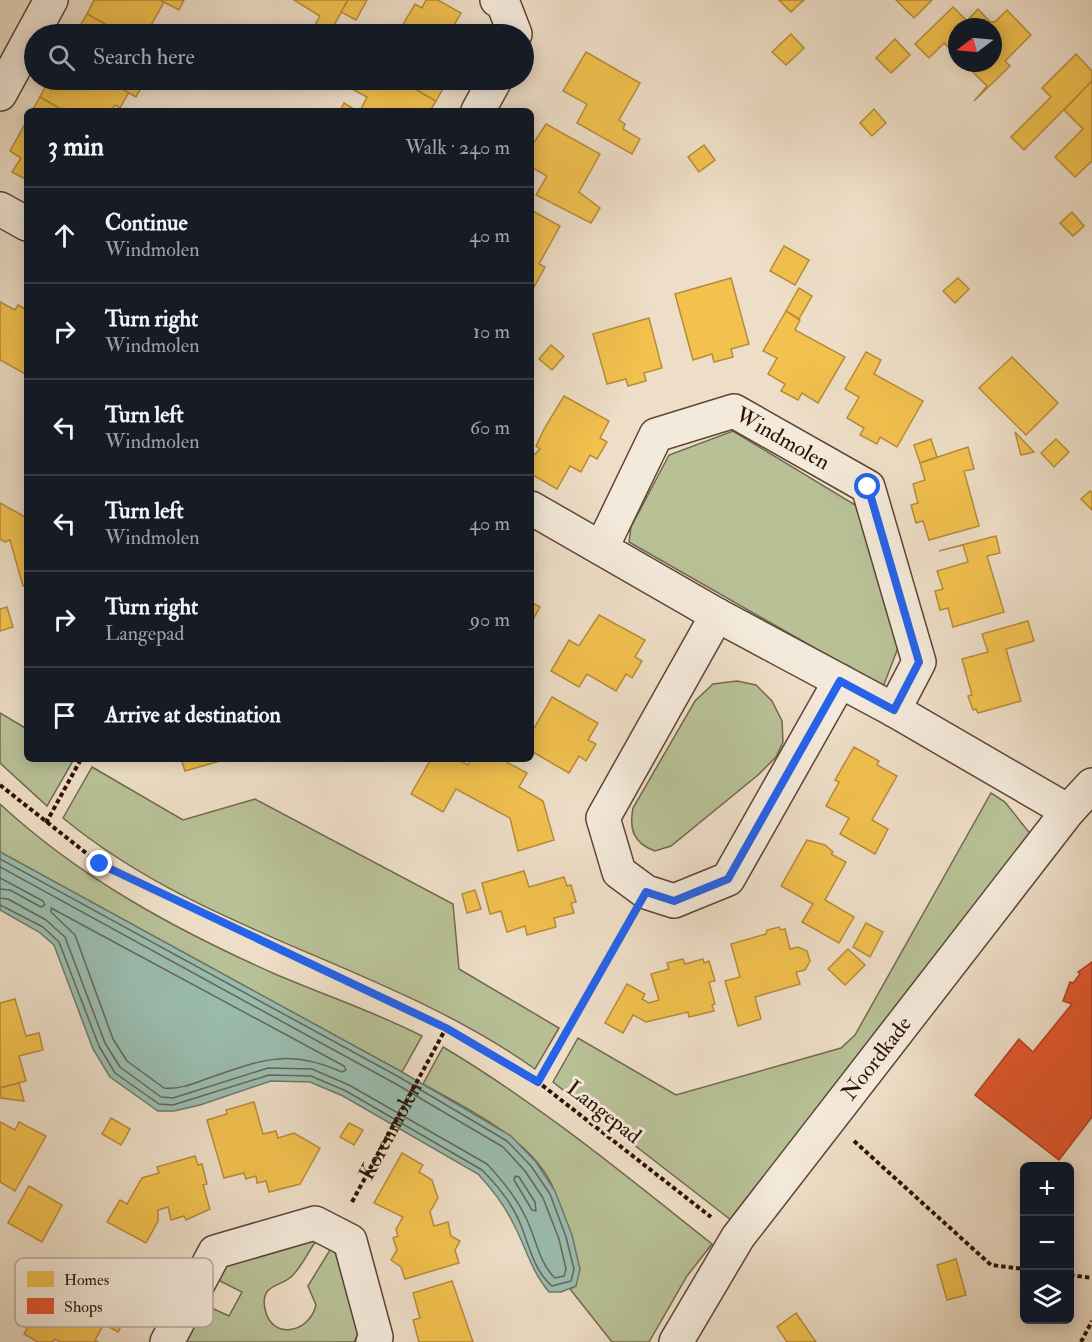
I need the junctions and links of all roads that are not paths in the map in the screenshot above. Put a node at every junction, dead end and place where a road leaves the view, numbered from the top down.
1 (51, 0) edge
2 (497, 0) edge
3 (38, 24) edge
4 (511, 24) edge
5 (24, 50) edge
6 (490, 90) edge
7 (0, 94) edge
8 (480, 108) edge
9 (0, 209) edge
10 (24, 222) edge
11 (534, 510) edge
12 (602, 547) junction
13 (717, 615) junction
14 (840, 681) junction
15 (894, 710) junction
16 (1092, 785) edge
17 (1068, 811) junction
18 (213, 1258) edge
19 (174, 1327) edge
20 (166, 1342) edge
21 (373, 1342) edge
22 (676, 1342) edge

1 - 3 street
2 - 4 street
5 - 7 street
6 - 8 street
9 - 10 street
11 - 12 street
12 - 13 street
12 - 15 street, Windmolen
13 - 14 street
13 - 14 street
14 - 15 street
15 - 17 street
16 - 17 street, Noordkade
17 - 22 street, Noordkade
18 - 21 street
19 - 20 street

